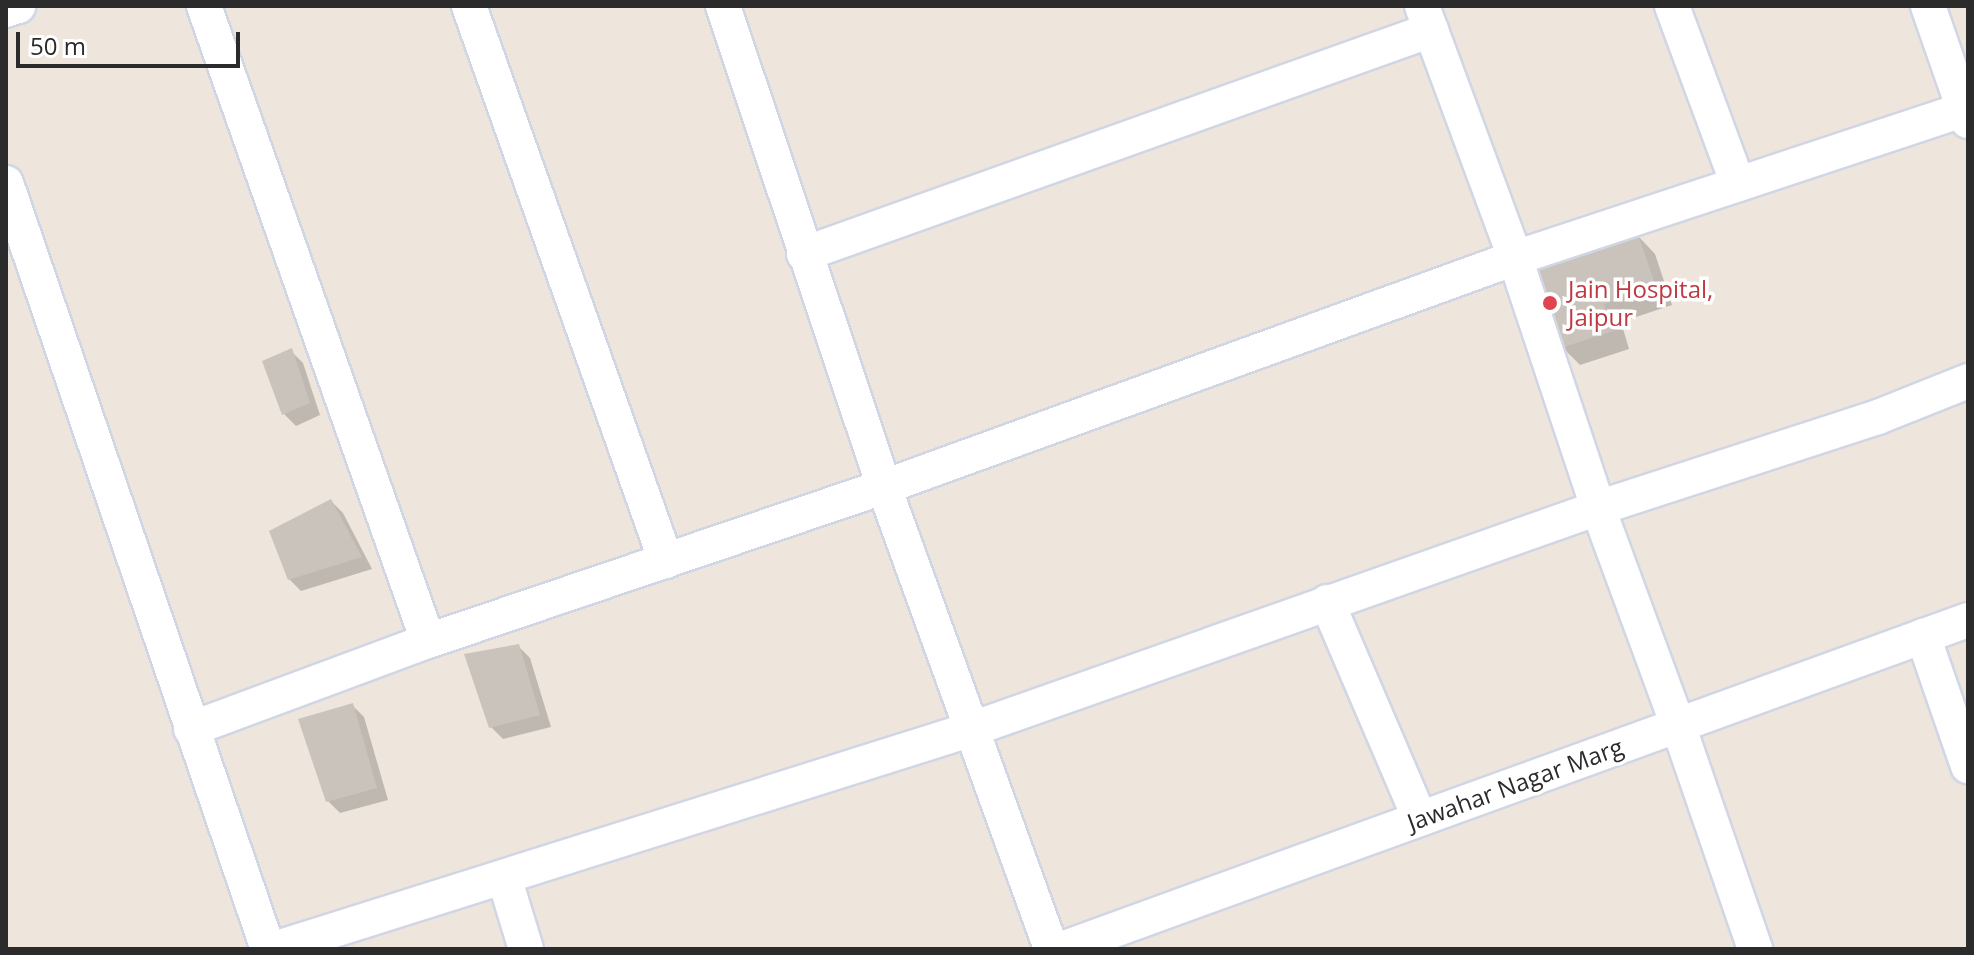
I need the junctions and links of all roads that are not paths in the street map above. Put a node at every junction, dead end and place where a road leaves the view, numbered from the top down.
1 (18, 6) edge
2 (204, 6) edge
3 (469, 6) edge
4 (1672, 6) edge
5 (1928, 6) edge
6 (730, 8) edge
7 (6, 10) edge
8 (1426, 18) edge
9 (1966, 115) edge
10 (6, 183) edge
11 (1738, 184) junction
12 (804, 254) junction
13 (1515, 258) junction
14 (1968, 381) edge
15 (884, 487) junction
16 (1598, 508) junction
17 (666, 561) junction
18 (1327, 602) junction
19 (1968, 620) edge
20 (1923, 636) junction
21 (428, 641) junction
22 (1678, 725) junction
23 (191, 729) junction
24 (972, 729) junction
25 (1968, 766) edge
26 (1420, 819) junction
27 (504, 877) junction
28 (271, 949) edge
29 (526, 949) edge
30 (1051, 949) edge
31 (1062, 949) edge
32 (1755, 949) edge

1 - 7 street
2 - 21 street
3 - 17 street
4 - 11 street
5 - 9 street
6 - 12 street
8 - 12 street
8 - 13 street
9 - 11 street
10 - 23 street
11 - 13 street
12 - 15 street
13 - 15 street
13 - 16 street
14 - 16 street
15 - 17 street
15 - 24 street
16 - 18 street
16 - 22 street
17 - 21 street
18 - 24 street
18 - 26 street
19 - 20 street, Jawahar Nagar Marg
20 - 22 street, Jawahar Nagar Marg
20 - 25 street
21 - 23 street
22 - 26 street, Jawahar Nagar Marg
22 - 32 street
23 - 28 street
24 - 27 street
24 - 30 street
26 - 31 street, Jawahar Nagar Marg
27 - 28 street
27 - 29 street

